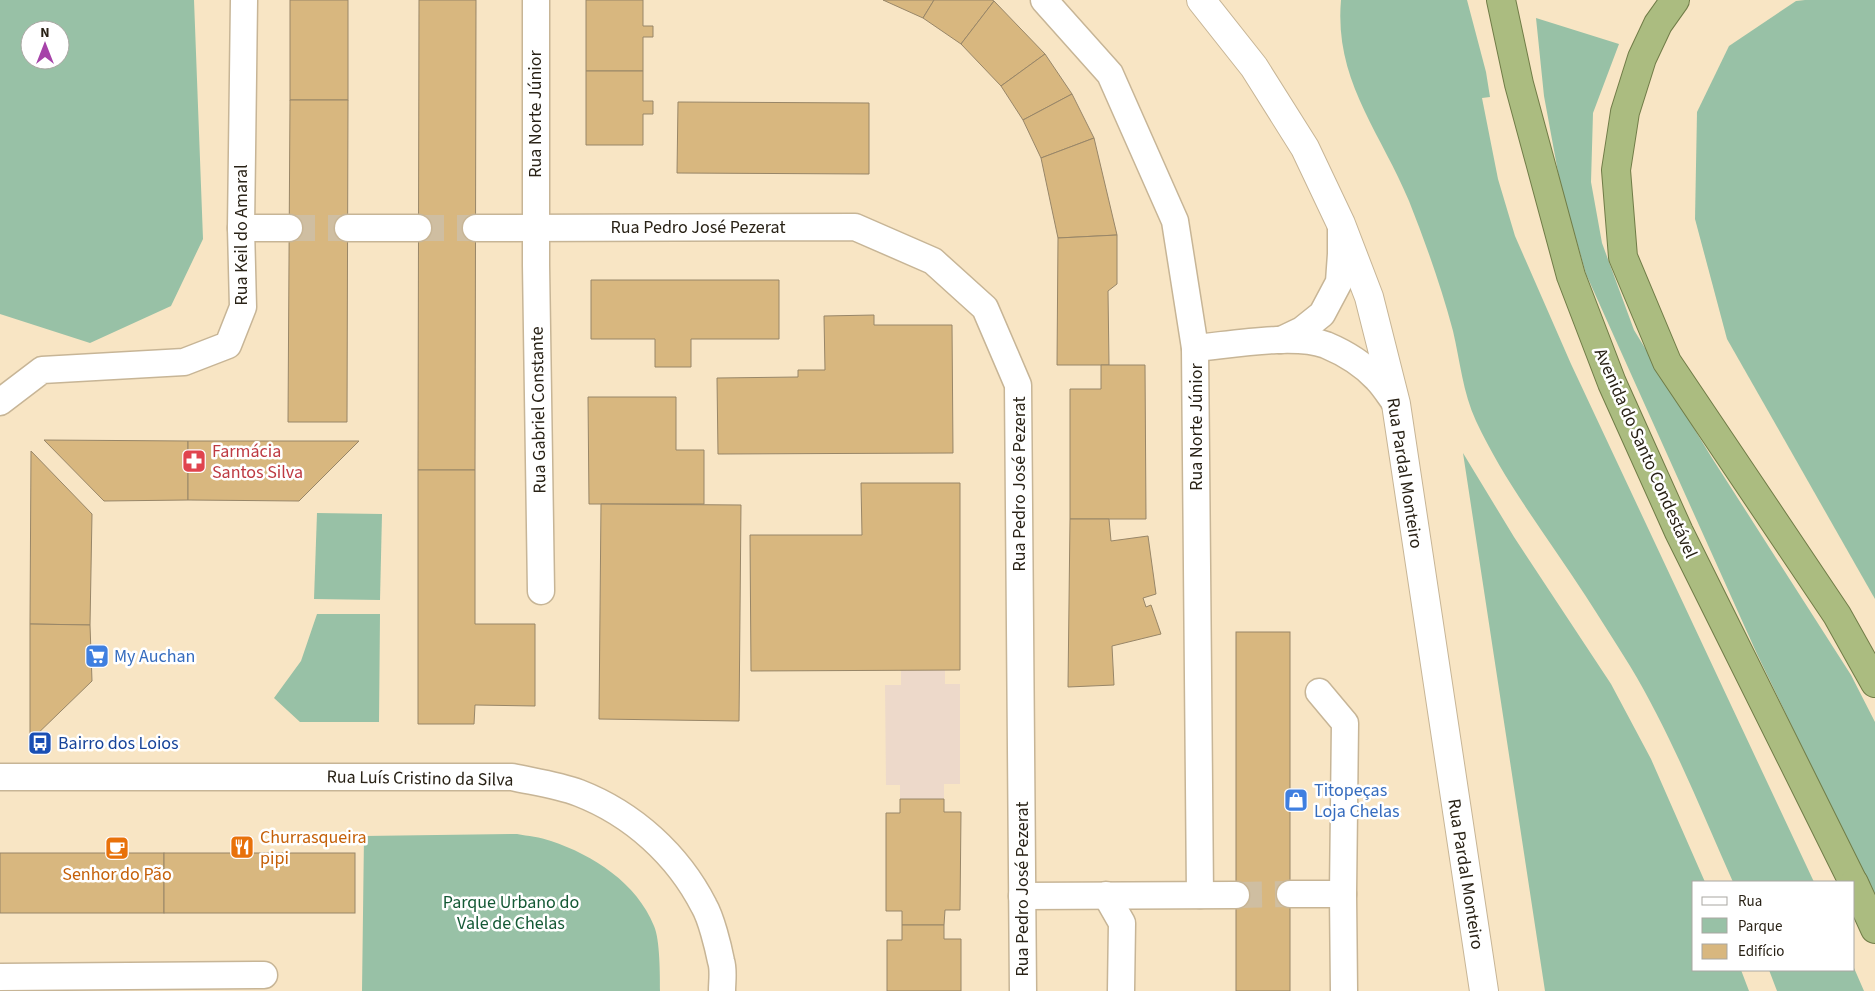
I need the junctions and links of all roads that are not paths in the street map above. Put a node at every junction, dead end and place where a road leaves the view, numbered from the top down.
1 (244, 0) edge
2 (536, 0) edge
3 (1044, 0) edge
4 (1201, 0) edge
5 (1501, 0) edge
6 (1675, 0) edge
7 (1341, 224) junction
8 (241, 228) junction
9 (289, 228) tunnel mouth
10 (348, 228) tunnel mouth
11 (418, 228) tunnel mouth
12 (476, 228) tunnel mouth
13 (536, 228) junction
14 (1281, 340) junction
15 (1195, 348) junction
16 (0, 402) edge
17 (1396, 404) junction
18 (541, 592) dead end
19 (1875, 683) edge
20 (1319, 692) dead end
21 (0, 777) edge
22 (1853, 881) edge
23 (1855, 885) edge
24 (1290, 894) tunnel mouth
25 (1343, 894) junction
26 (1106, 895) junction
27 (1200, 895) junction
28 (1236, 895) tunnel mouth
29 (1022, 896) junction
30 (1875, 929) edge
31 (264, 975) dead end
32 (0, 977) edge
33 (722, 991) edge
34 (1022, 991) edge
35 (1121, 991) edge
36 (1344, 991) edge
37 (1484, 991) edge

1 - 8 street, Rua Keil do Amaral
2 - 13 street, Rua Norte Júnior
3 - 15 street, Rua Norte Júnior
4 - 7 street, Rua Pardal Monteiro
5 - 22 highway, Avenida do Santo Condestável
6 - 19 highway
7 - 14 street
7 - 17 street, Rua Pardal Monteiro
8 - 9 street
8 - 16 street, Rua Keil do Amaral
10 - 11 street
12 - 13 street, Rua Pedro José Pezerat
13 - 18 street, Rua Gabriel Constante
13 - 29 street, Rua Pedro José Pezerat
14 - 15 street
14 - 17 street
15 - 27 street, Rua Norte Júnior
17 - 37 street, Rua Pardal Monteiro
20 - 25 street
21 - 33 street, Rua Luís Cristino da Silva
23 - 30 highway, Avenida do Santo Condestável
24 - 25 street
25 - 36 street
26 - 27 street
26 - 29 street
26 - 35 street
27 - 28 street
29 - 34 street, Rua Pedro José Pezerat
31 - 32 street

